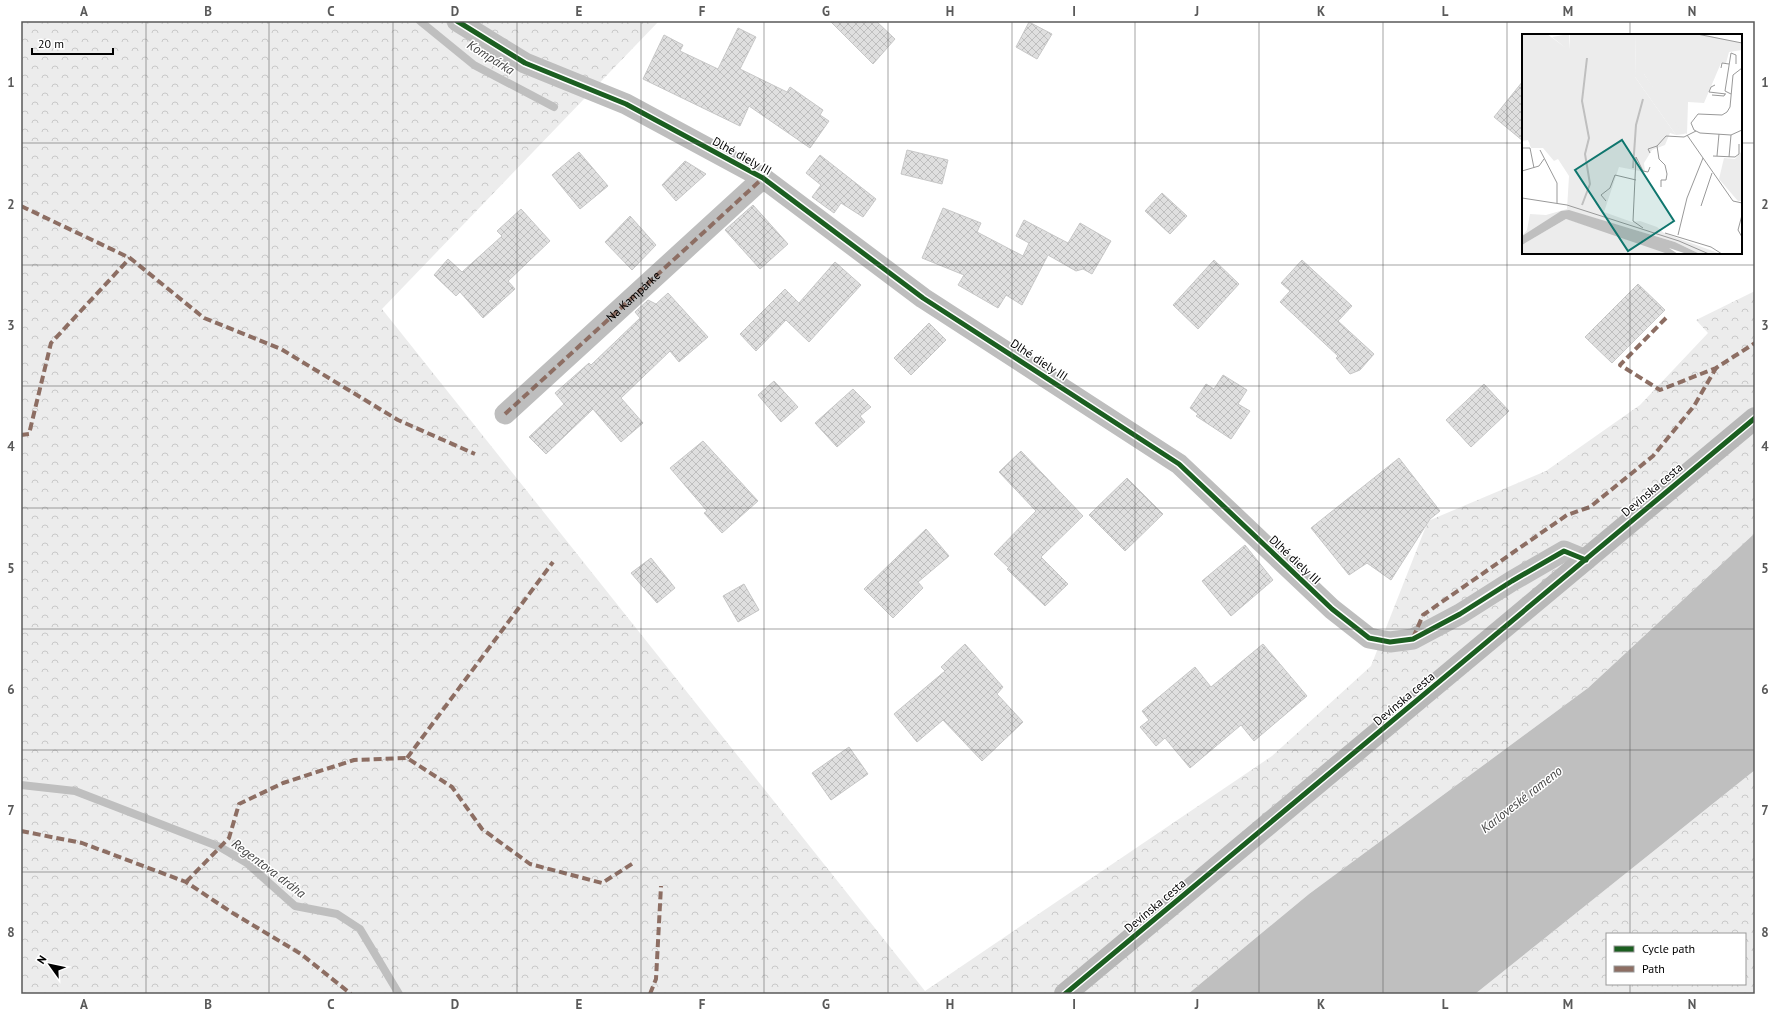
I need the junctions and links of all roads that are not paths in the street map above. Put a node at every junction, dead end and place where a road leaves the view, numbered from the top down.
1 (457, 21) edge
2 (762, 178) junction
3 (505, 414) dead end
4 (1755, 418) edge
5 (1586, 560) junction
6 (1065, 994) edge

1 - 2 street, Dlhé diely III
2 - 3 street, Na Kampárke
2 - 5 street, Dlhé diely III
4 - 5 street, Devínska cesta
5 - 6 street, Devínska cesta

